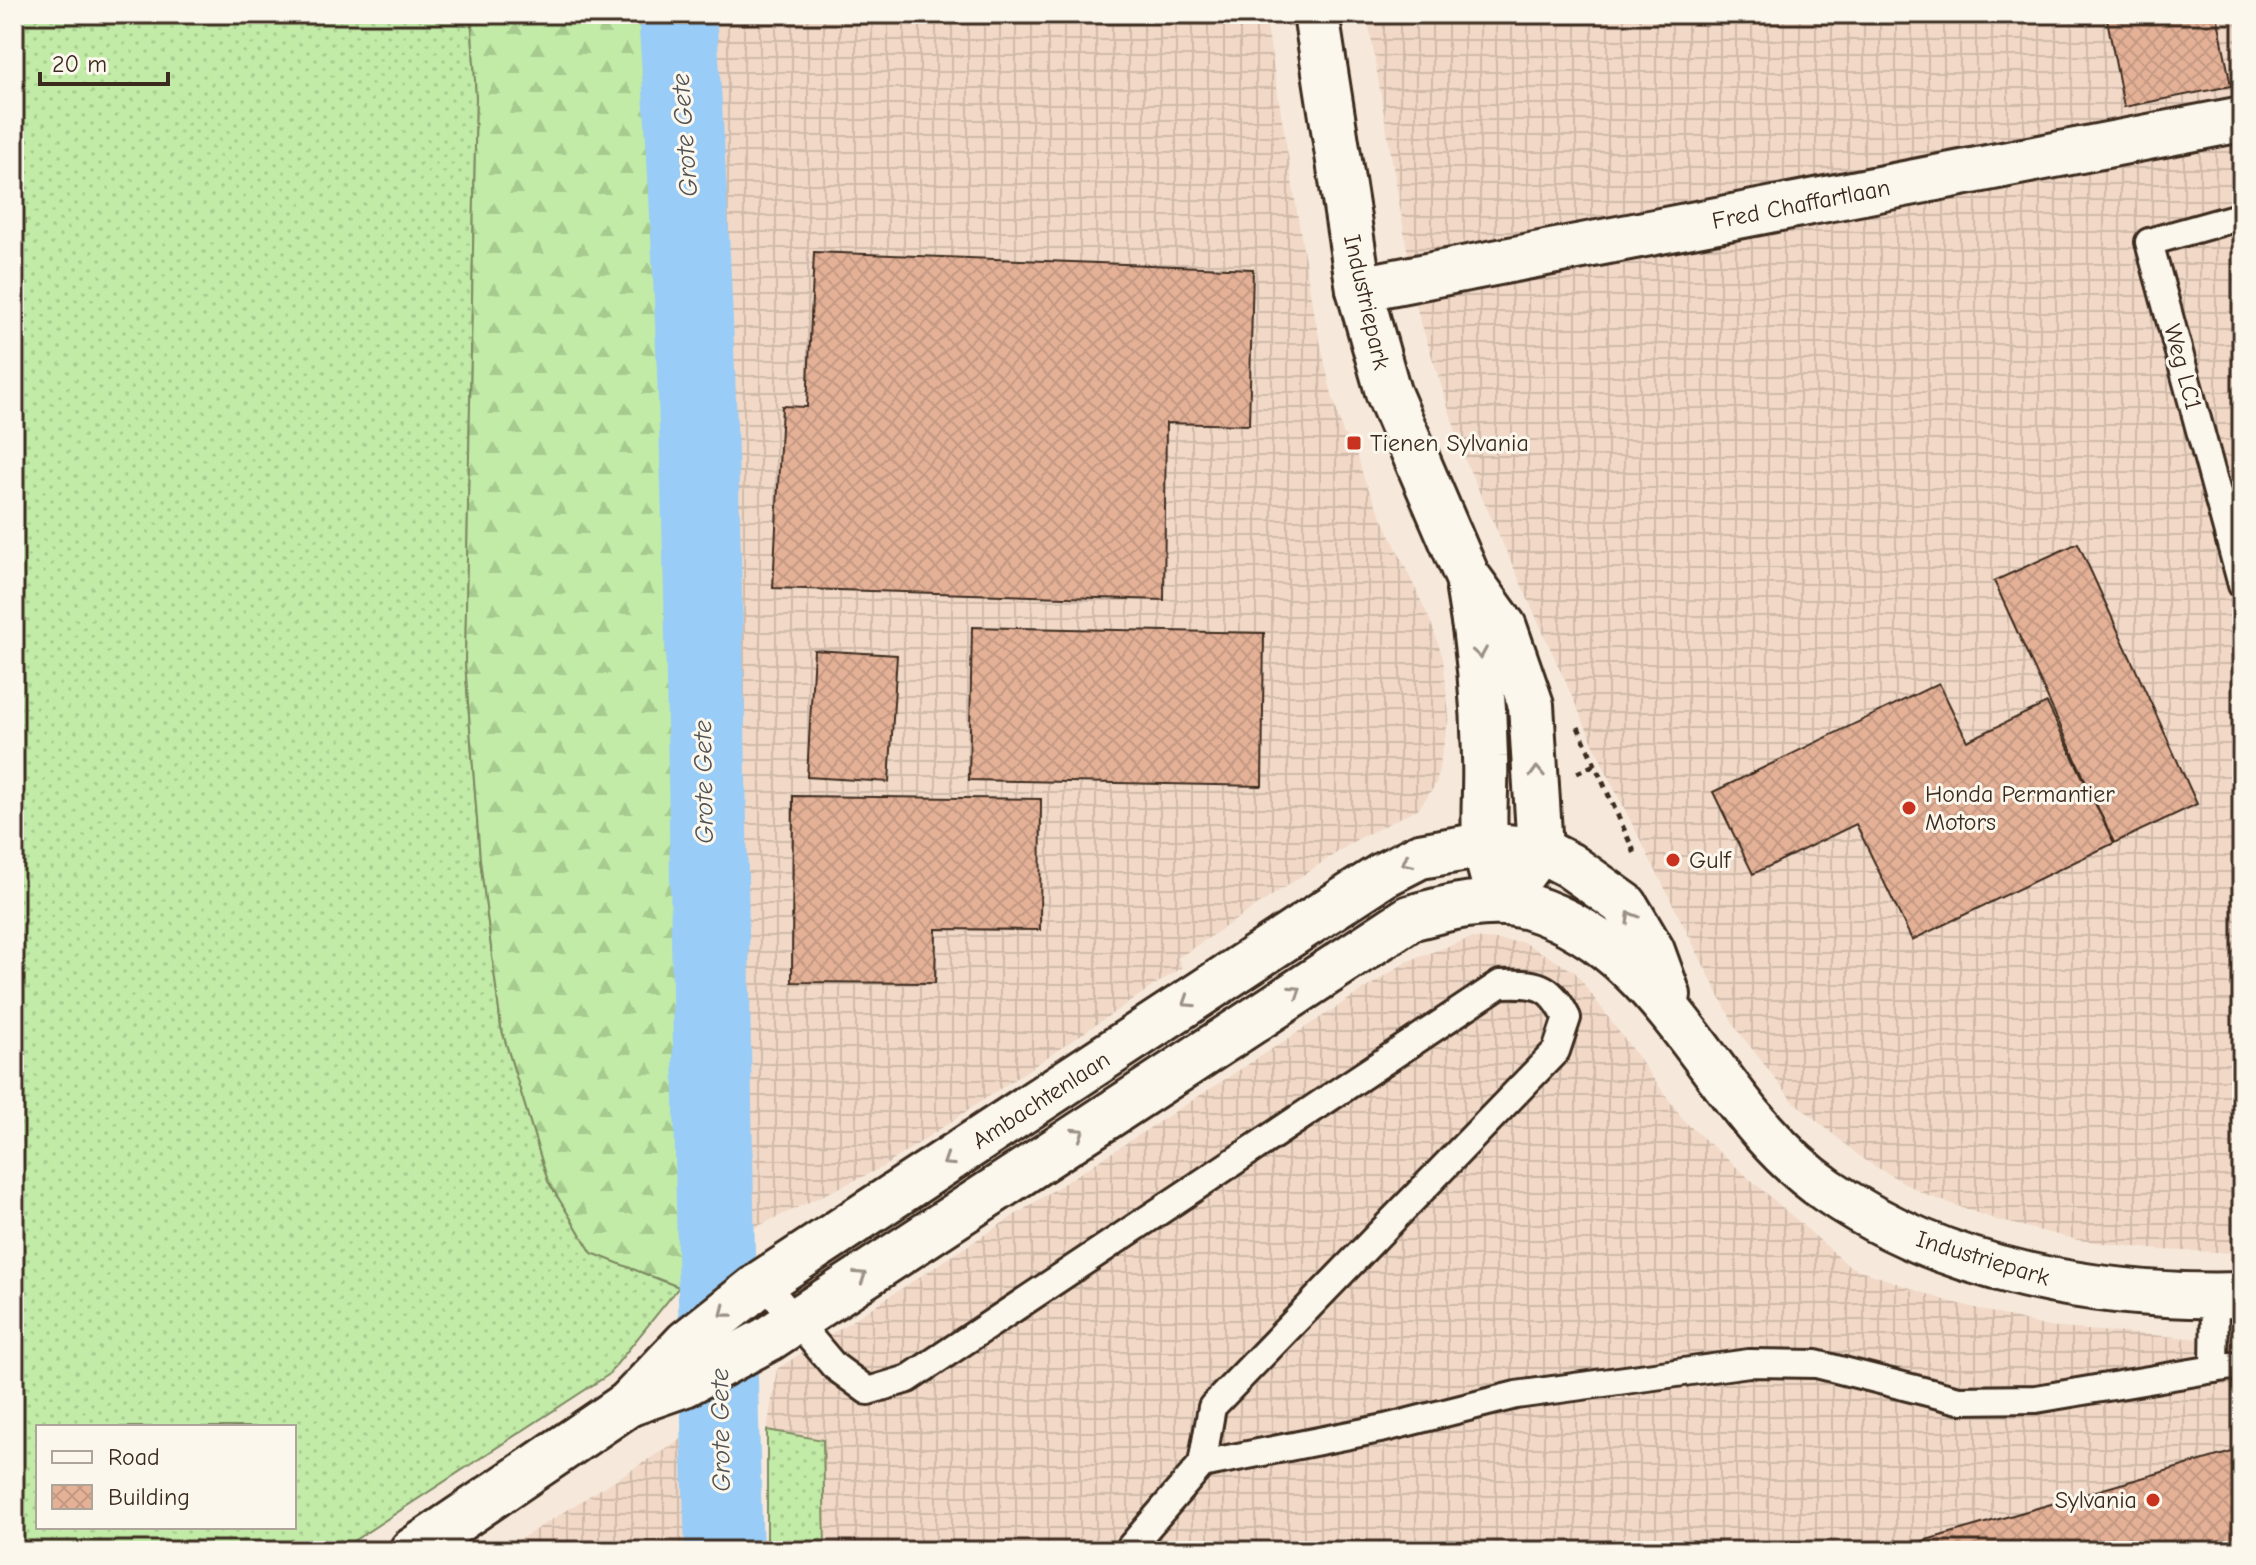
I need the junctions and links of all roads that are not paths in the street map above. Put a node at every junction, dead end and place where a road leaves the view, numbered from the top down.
1 (1316, 14) edge
2 (2242, 119) edge
3 (2242, 216) edge
4 (1359, 289) junction
5 (1467, 576) junction
6 (2242, 585) edge
7 (1483, 845) junction
8 (1540, 850) junction
9 (1501, 904) junction
10 (1674, 1013) junction
11 (763, 1282) junction
12 (2228, 1296) edge
13 (782, 1329) junction
14 (686, 1363) junction
15 (2214, 1369) junction
16 (2242, 1369) edge
17 (1202, 1464) junction
18 (412, 1551) edge
19 (1127, 1551) edge

1 - 4 street, Industriepark
2 - 4 street, Fred Chaffartlaan
3 - 6 lane, Weg LC1
4 - 5 street, Industriepark
5 -> 7 street, Industriepark
8 -> 5 street, Industriepark
7 - 8 street, Industriepark
7 - 9 street, Industriepark
7 -> 11 street, Ambachtenlaan
8 - 9 street
10 -> 8 street, Industriepark
9 - 10 street, Industriepark
13 -> 9 street, Ambachtenlaan
10 - 12 street, Industriepark
11 - 13 lane
11 -> 14 street, Ambachtenlaan
12 - 15 lane
13 - 14 street, Ambachtenlaan
13 - 17 lane
14 - 18 street, Ambachtenlaan
15 - 16 lane
15 - 17 lane
17 - 19 lane

